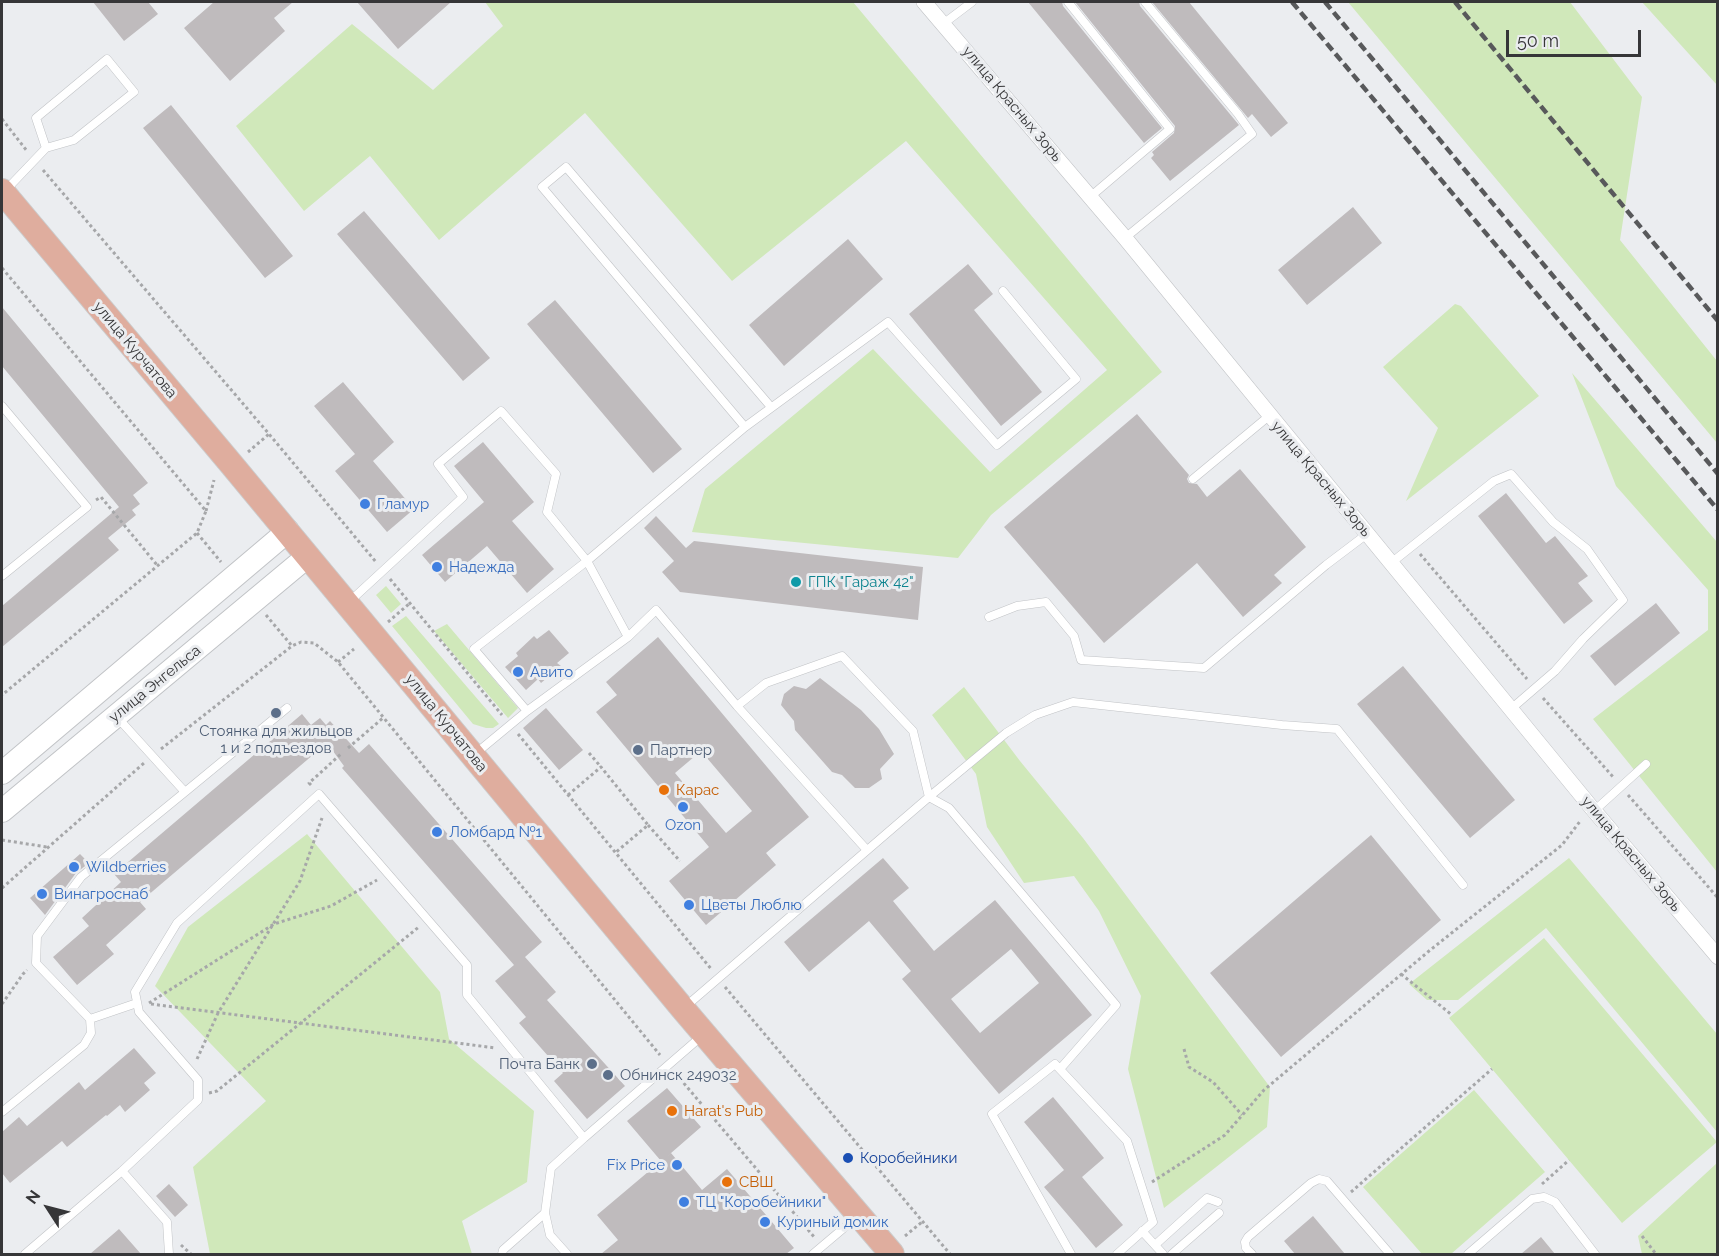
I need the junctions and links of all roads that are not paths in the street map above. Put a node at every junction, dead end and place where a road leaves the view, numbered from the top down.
1 (924, 2) edge
2 (972, 2) edge
3 (1068, 2) edge
4 (1145, 2) edge
5 (943, 24) junction
6 (46, 148) junction
7 (2, 193) edge
8 (1090, 197) junction
9 (1125, 238) junction
10 (1003, 291) dead end
11 (2, 406) edge
12 (771, 407) junction
13 (1269, 416) junction
14 (744, 427) junction
15 (1193, 479) dead end
16 (288, 531) junction
17 (1367, 534) junction
18 (308, 556) junction
19 (587, 561) junction
20 (1391, 563) junction
21 (2, 576) edge
22 (348, 603) junction
23 (989, 617) dead end
24 (628, 637) junction
25 (737, 706) junction
26 (287, 708) dead end
27 (1511, 709) junction
28 (527, 711) junction
29 (116, 716) junction
30 (472, 756) junction
31 (1646, 764) dead end
32 (2, 773) edge
33 (185, 792) junction
34 (929, 797) junction
35 (1593, 809) junction
36 (2, 811) edge
37 (866, 849) junction
38 (1463, 885) dead end
39 (1718, 957) edge
40 (137, 1002) junction
41 (683, 1009) junction
42 (90, 1019) junction
43 (704, 1034) junction
44 (1060, 1070) junction
45 (2, 1112) edge
46 (584, 1138) junction
47 (122, 1171) junction
48 (1218, 1202) dead end
49 (545, 1213) junction
50 (1219, 1213) dead end
51 (859, 1215) junction
52 (1142, 1231) junction
53 (1155, 1245) junction
54 (25, 1254) edge
55 (169, 1254) edge
56 (502, 1254) edge
57 (567, 1254) edge
58 (813, 1254) edge
59 (892, 1254) edge
60 (1071, 1254) edge
61 (1117, 1254) edge
62 (1162, 1254) edge
63 (1172, 1254) edge
64 (1252, 1254) edge
65 (1390, 1254) edge
66 (1468, 1254) edge
67 (1595, 1254) edge

1 - 5 street, улица Красных Зорь
2 - 5 lane
3 - 8 lane
4 - 9 lane
5 - 8 street, улица Красных Зорь
6 - 6 lane
6 - 7 lane
7 - 16 main road, улица Курчатова
8 - 9 street, улица Красных Зорь
9 - 13 street, улица Красных Зорь
10 - 12 lane
11 - 21 lane
12 - 14 lane
12 - 14 lane
13 - 15 lane
13 - 17 street, улица Красных Зорь
14 - 19 lane
16 - 18 main road, улица Курчатова
16 - 32 main road, улица Энгельса
17 - 20 street, улица Красных Зорь
17 - 23 lane
18 - 22 main road, улица Курчатова
18 - 29 main road, улица Энгельса
19 - 22 lane
19 - 24 lane
19 - 28 lane
20 - 27 street, улица Красных Зорь
20 - 27 lane
22 - 30 main road, улица Курчатова
24 - 25 lane
24 - 28 lane
25 - 34 lane
25 - 37 lane
26 - 33 lane
27 - 35 street, улица Красных Зорь
28 - 30 lane
29 - 33 lane
29 - 36 main road, улица Энгельса
30 - 41 main road, улица Курчатова
31 - 35 lane
33 - 42 lane
34 - 37 lane
34 - 38 lane
34 - 44 lane
35 - 39 street, улица Красных Зорь
37 - 41 lane
40 - 42 lane
40 - 46 lane
40 - 47 lane
41 - 43 main road, улица Курчатова
42 - 45 lane
43 - 46 lane
43 - 51 main road, улица Курчатова
44 - 52 lane
44 - 60 lane
46 - 49 lane
47 - 54 lane
47 - 55 lane
48 - 53 lane
49 - 56 lane
49 - 57 lane
50 - 63 lane
51 - 58 lane
51 - 59 main road, улица Курчатова
52 - 53 lane
52 - 61 lane
53 - 62 lane
64 - 65 lane
66 - 67 lane

